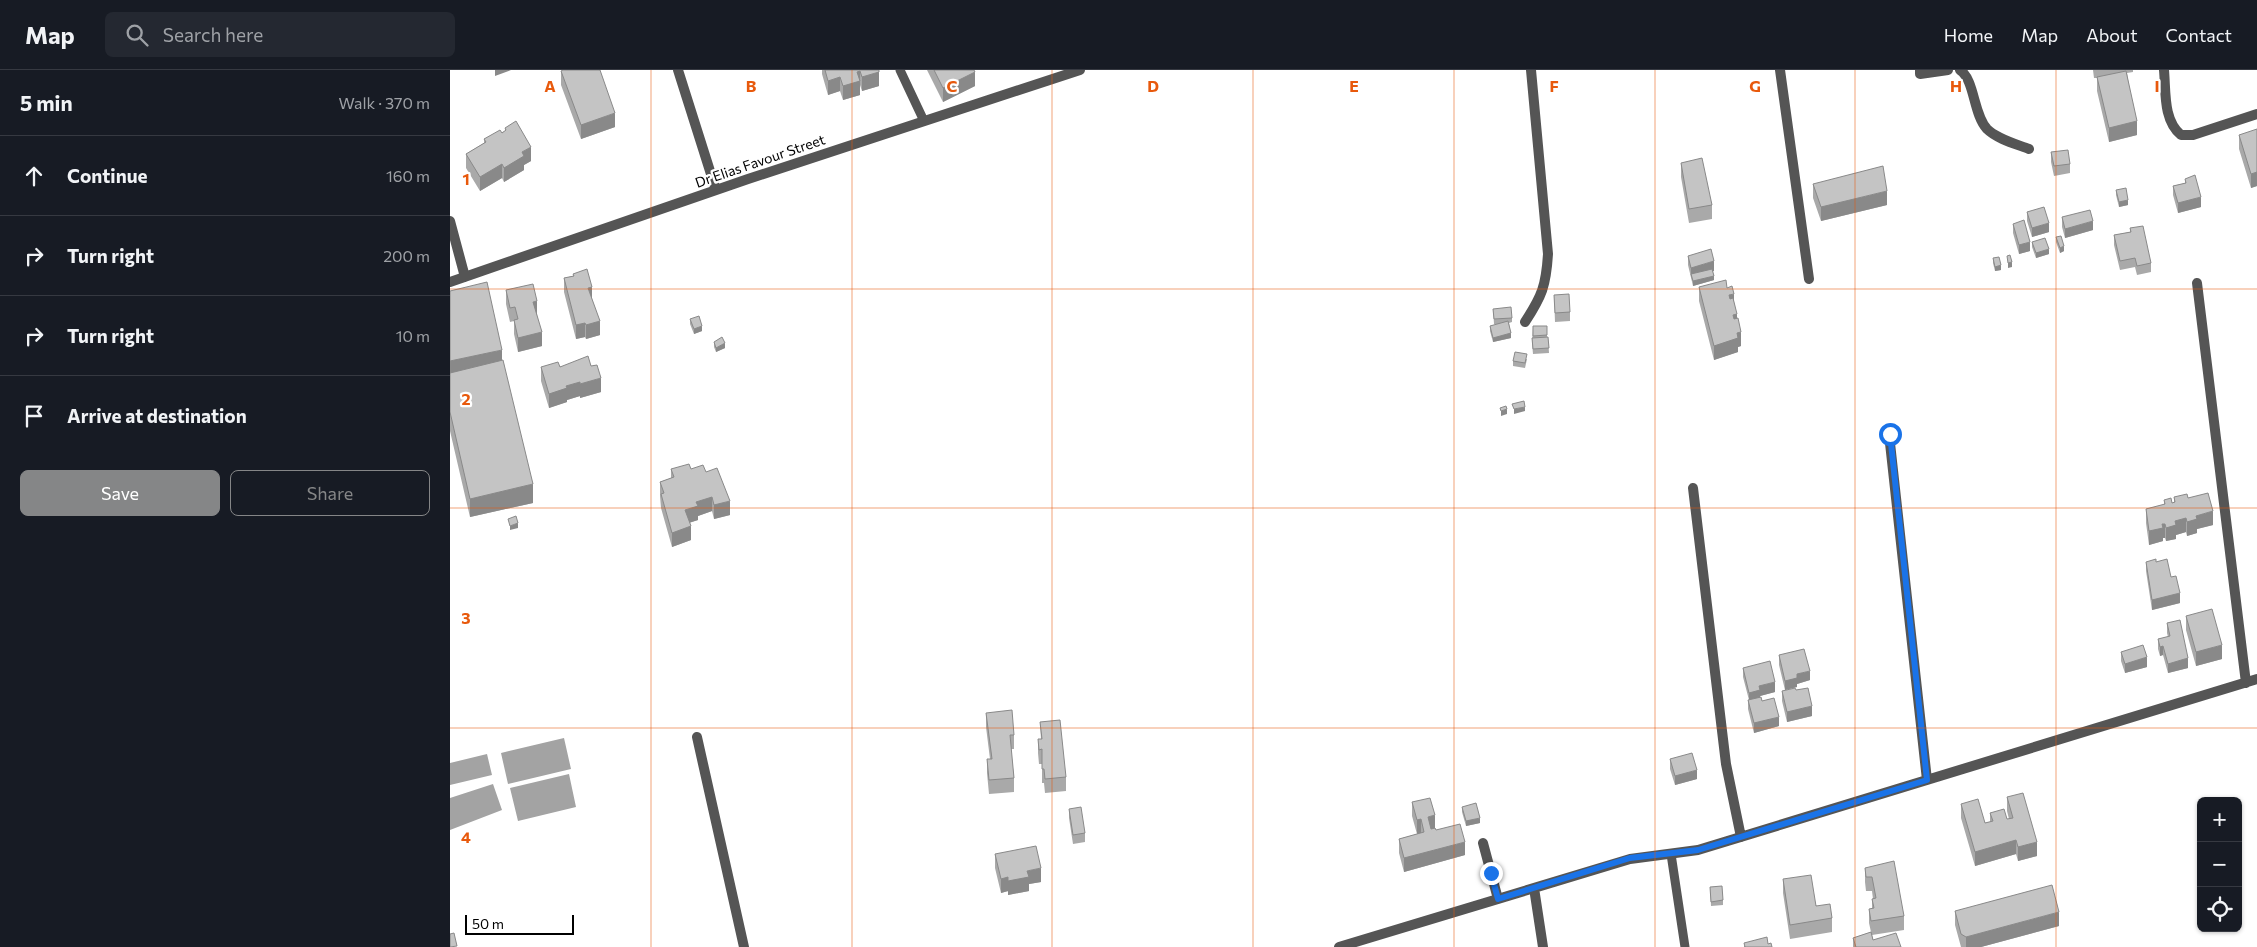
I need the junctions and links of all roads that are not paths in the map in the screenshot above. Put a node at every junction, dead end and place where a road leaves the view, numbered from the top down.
1 (678, 70) edge
2 (900, 70) edge
3 (1080, 70) edge
4 (1532, 70) edge
5 (1780, 70) edge
6 (1920, 70) edge
7 (1948, 70) edge
8 (1960, 70) edge
9 (2164, 70) edge
10 (2257, 114) edge
11 (924, 121) junction
12 (2029, 149) dead end
13 (716, 190) junction
14 (450, 221) edge
15 (465, 277) junction
16 (1808, 279) dead end
17 (450, 282) edge
18 (2197, 283) dead end
19 (1525, 322) dead end
20 (1890, 434) dead end
21 (1693, 488) dead end
22 (2257, 679) edge
23 (2246, 683) junction
24 (697, 737) dead end
25 (1927, 780) junction
26 (1741, 837) junction
27 (1483, 843) dead end
28 (1671, 854) junction
29 (1534, 888) junction
30 (1498, 899) junction
31 (1360, 944) edge
32 (744, 947) edge
33 (1339, 947) edge
34 (1543, 947) edge
35 (1685, 947) edge

1 - 13 street
2 - 11 lane
3 - 11 street, Dr Elias Favour Street
4 - 19 street
5 - 16 street
6 - 7 street
8 - 12 street
9 - 10 street
11 - 13 street, Dr Elias Favour Street
13 - 15 street, Dr Elias Favour Street
14 - 15 street
15 - 17 street, Dr Elias Favour Street
18 - 23 street
20 - 25 street
21 - 26 street
22 - 23 street
23 - 25 street
24 - 32 street
25 - 26 street
26 - 28 street
27 - 30 street
28 - 29 street
28 - 35 lane
29 - 30 street
29 - 34 street
30 - 31 street
31 - 33 street

